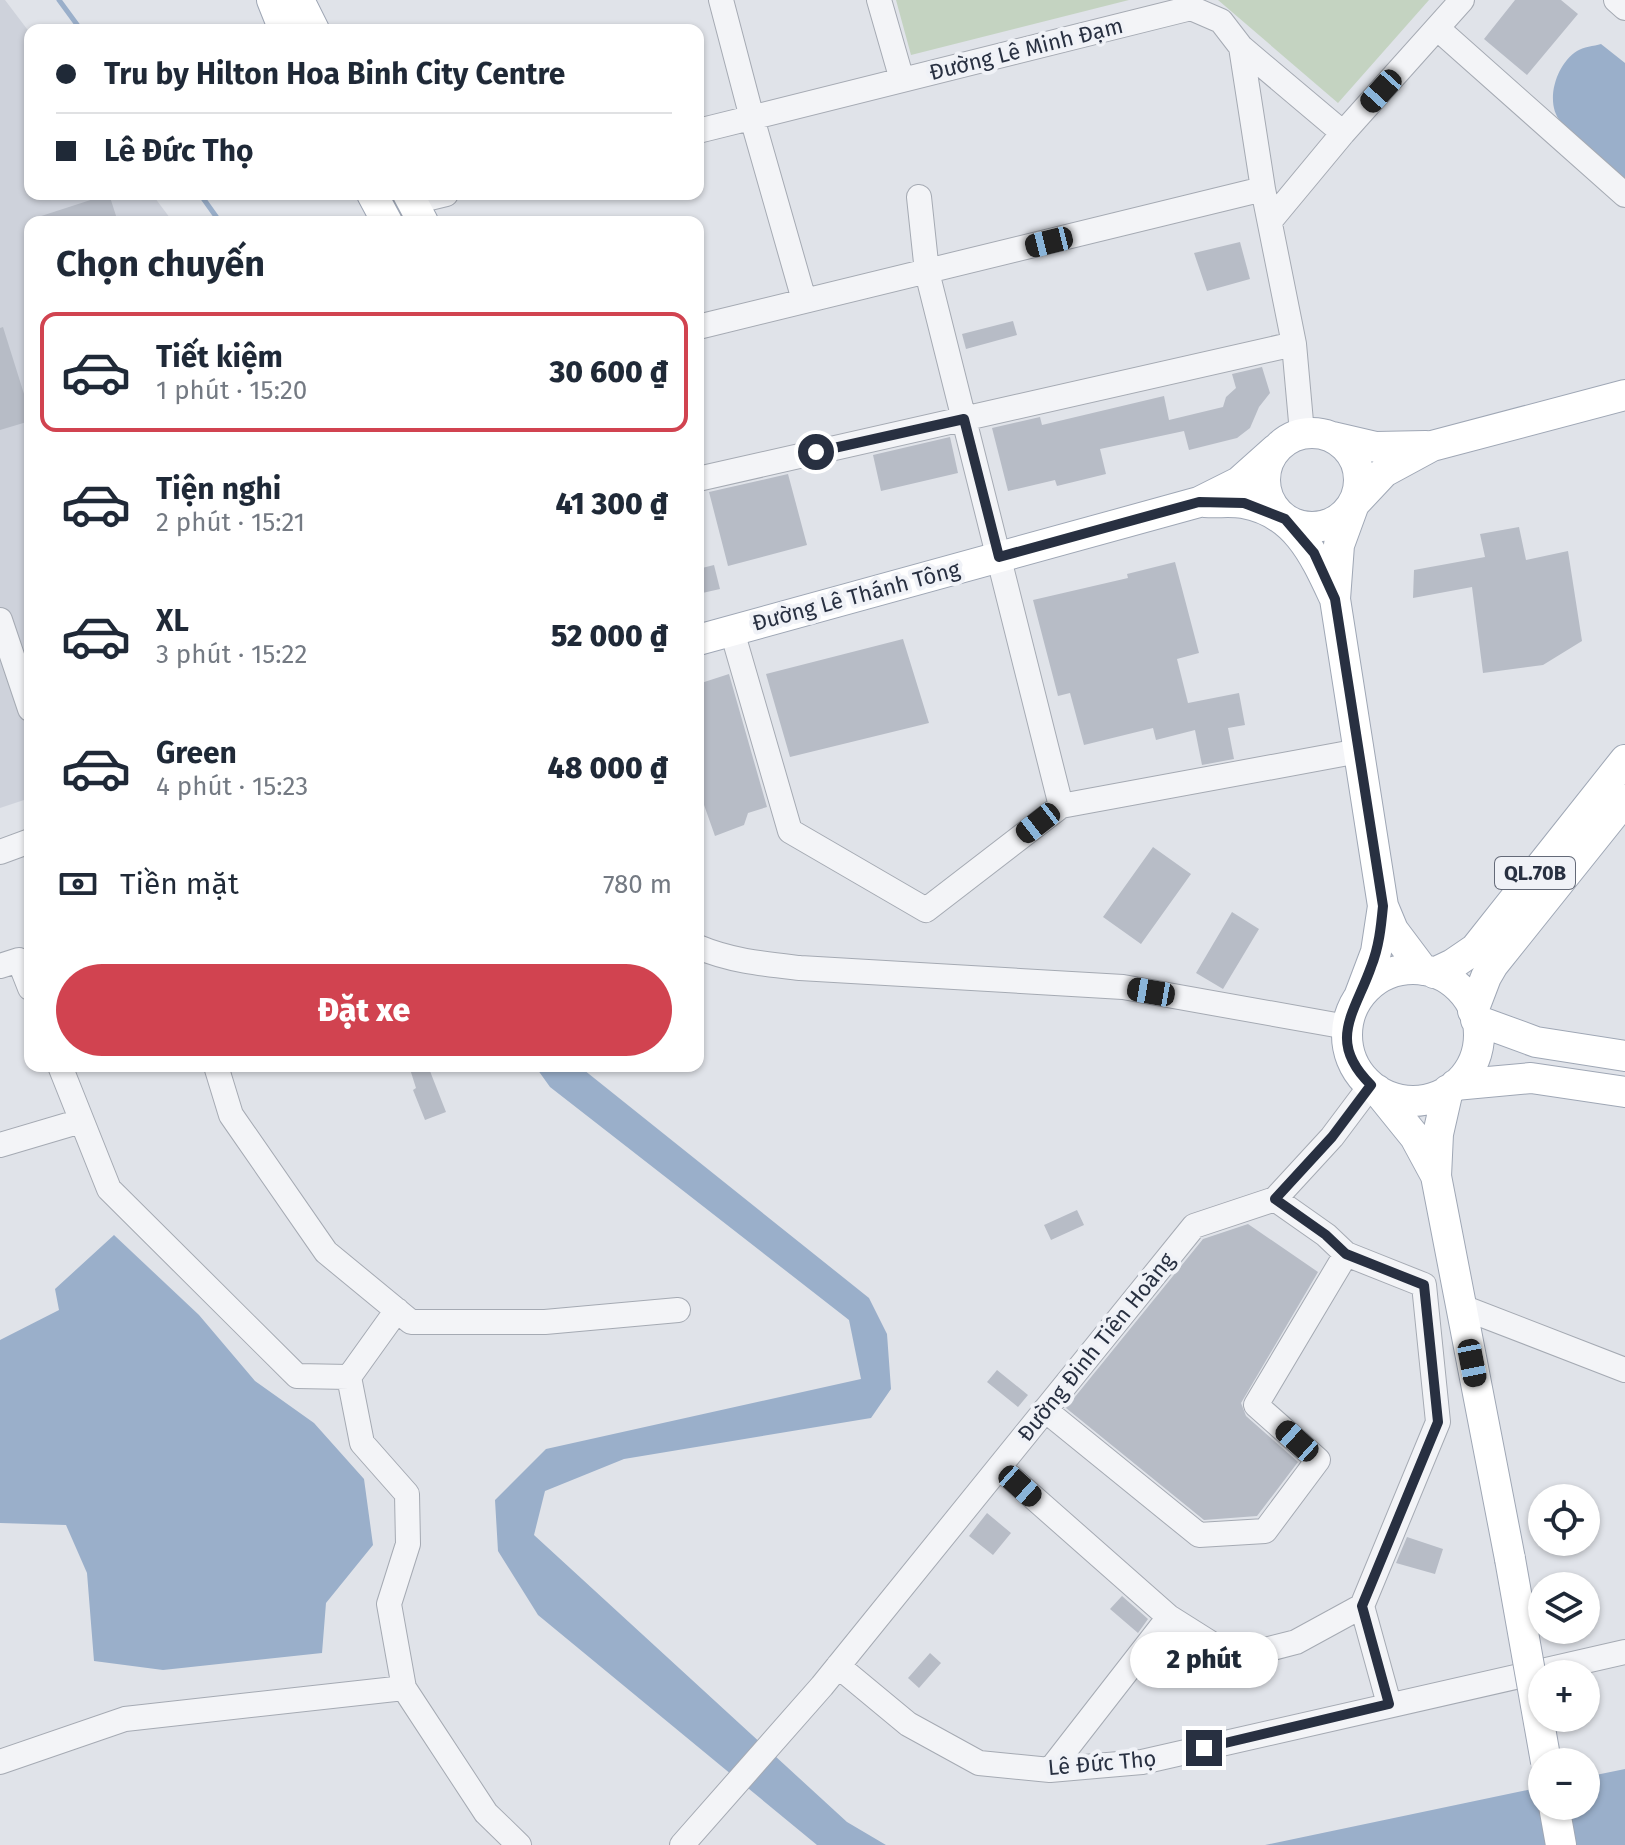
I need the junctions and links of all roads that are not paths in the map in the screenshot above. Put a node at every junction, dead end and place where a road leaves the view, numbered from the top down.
1 (272, 0) edge
2 (299, 0) edge
3 (721, 0) edge
4 (879, 0) edge
5 (1462, 0) edge
6 (1616, 0) edge
7 (1625, 8) edge
8 (282, 24) edge
9 (311, 24) edge
10 (1437, 28) junction
11 (1241, 47) junction
12 (902, 80) junction
13 (752, 118) junction
14 (704, 130) edge
15 (1343, 133) junction
16 (1263, 189) junction
17 (1625, 195) edge
18 (919, 197) dead end
19 (1270, 221) junction
20 (927, 272) junction
21 (804, 300) junction
22 (704, 325) edge
23 (1294, 344) junction
24 (1625, 395) edge
25 (964, 419) junction
26 (1302, 433) junction
27 (1333, 437) junction
28 (1432, 446) junction
29 (1276, 449) junction
30 (704, 478) edge
31 (1199, 502) junction
32 (1354, 504) junction
33 (1285, 519) junction
34 (999, 557) junction
35 (1335, 599) junction
36 (0, 620) edge
37 (732, 631) junction
38 (704, 638) edge
39 (24, 691) edge
40 (1359, 751) junction
41 (1625, 760) edge
42 (1061, 806) junction
43 (1622, 809) edge
44 (24, 843) edge
45 (0, 852) edge
46 (1383, 906) junction
47 (704, 949) edge
48 (0, 966) edge
49 (1428, 972) junction
50 (24, 973) edge
51 (1359, 997) junction
52 (1475, 1015) junction
53 (1347, 1027) junction
54 (1625, 1056) edge
55 (62, 1072) edge
56 (218, 1072) edge
57 (1374, 1088) junction
58 (1452, 1088) junction
59 (1625, 1092) edge
60 (81, 1121) junction
61 (0, 1145) edge
62 (1436, 1176) junction
63 (1275, 1199) junction
64 (1346, 1254) junction
65 (1462, 1307) junction
66 (397, 1310) junction
67 (678, 1310) dead end
68 (1625, 1370) edge
69 (349, 1377) junction
70 (1045, 1410) junction
71 (999, 1467) junction
72 (1362, 1606) junction
73 (1169, 1617) junction
74 (1625, 1652) edge
75 (838, 1666) junction
76 (404, 1688) junction
77 (1389, 1704) junction
78 (1544, 1748) edge
79 (0, 1762) edge
80 (1050, 1770) junction
81 (1557, 1820) edge
82 (519, 1845) edge
83 (682, 1845) edge
84 (1561, 1845) edge

1 - 8 main road
2 - 9 main road
3 - 13 street
4 - 12 street
5 - 10 street
6 - 7 street
10 - 15 street
10 - 17 street
11 - 12 street, Đường Lê Minh Đạm
11 - 15 street, Đường Lê Minh Đạm
11 - 16 street
12 - 13 street, Đường Lê Minh Đạm
13 - 14 street, Đường Lê Minh Đạm
13 - 21 street
15 - 19 street
16 - 19 street
16 - 20 street
18 - 20 street
19 - 23 street
20 - 21 street
20 - 25 street
21 - 22 street
23 - 25 street
23 - 26 street
24 - 28 main road
25 - 30 street
25 - 34 street
26 - 27 main road
26 - 29 main road
27 - 28 main road
27 - 32 main road
28 - 32 main road
29 - 31 main road, Đường Lê Thánh Tông
29 - 33 main road
31 - 33 main road, Đường Lê Thánh Tông
31 - 34 main road, Đường Lê Thánh Tông
32 - 33 main road
32 - 35 main road
33 - 35 main road
34 - 37 main road, Đường Lê Thánh Tông
34 - 42 street
35 - 40 main road
36 - 39 street
37 - 38 main road, Đường Lê Thánh Tông
37 - 42 street
40 - 42 street
40 - 46 main road
41 - 49 main road, QL.70B
43 - 52 main road, QL.70B
44 - 45 street
46 - 49 main road
46 - 51 main road
47 - 53 street
48 - 50 street
49 - 51 main road
49 - 52 main road
51 - 53 main road
52 - 54 main road
52 - 58 main road
53 - 57 main road
55 - 60 street
56 - 66 street
57 - 58 main road
57 - 62 main road
57 - 63 street, Đường Đinh Tiên Hoàng
58 - 59 main road
58 - 62 main road
60 - 61 street
60 - 69 street
62 - 65 main road
63 - 64 street
63 - 70 street, Đường Đinh Tiên Hoàng
64 - 70 street
64 - 72 street
65 - 68 street
65 - 78 main road, bridge
66 - 67 street
66 - 69 street
69 - 76 street
70 - 71 street, Đường Đinh Tiên Hoàng
71 - 73 street
71 - 75 street, Đường Đinh Tiên Hoàng
72 - 73 street
72 - 77 street
73 - 80 street
74 - 77 street, Lê Đức Thọ
75 - 80 street, Lê Đức Thọ
75 - 83 street, Đường Đinh Tiên Hoàng
76 - 79 street
76 - 82 street
77 - 80 street, Lê Đức Thọ
81 - 84 main road

